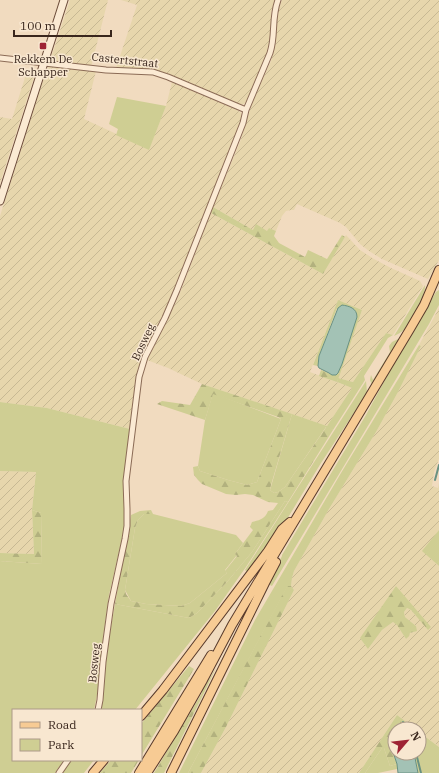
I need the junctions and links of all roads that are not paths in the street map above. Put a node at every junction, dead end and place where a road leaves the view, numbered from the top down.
1 (64, 0) edge
2 (278, 0) edge
3 (0, 58) edge
4 (44, 63) junction
5 (246, 110) junction
6 (0, 201) edge
7 (439, 270) edge
8 (299, 513) junction
9 (232, 625) junction
10 (98, 709) edge
11 (142, 715) edge
12 (67, 761) edge
13 (103, 761) edge
14 (59, 773) edge
15 (93, 773) edge
16 (139, 773) edge
17 (147, 773) edge
18 (171, 773) edge

1 - 4 main road
2 - 5 street, Bosweg
3 - 4 street, Castertstraat
4 - 5 street, Castertstraat
4 - 6 main road
5 - 10 street, Bosweg
7 - 8 main road
8 - 9 main road
8 - 11 main road
8 - 18 main road
9 - 16 main road
9 - 17 main road
12 - 14 street
13 - 15 main road

